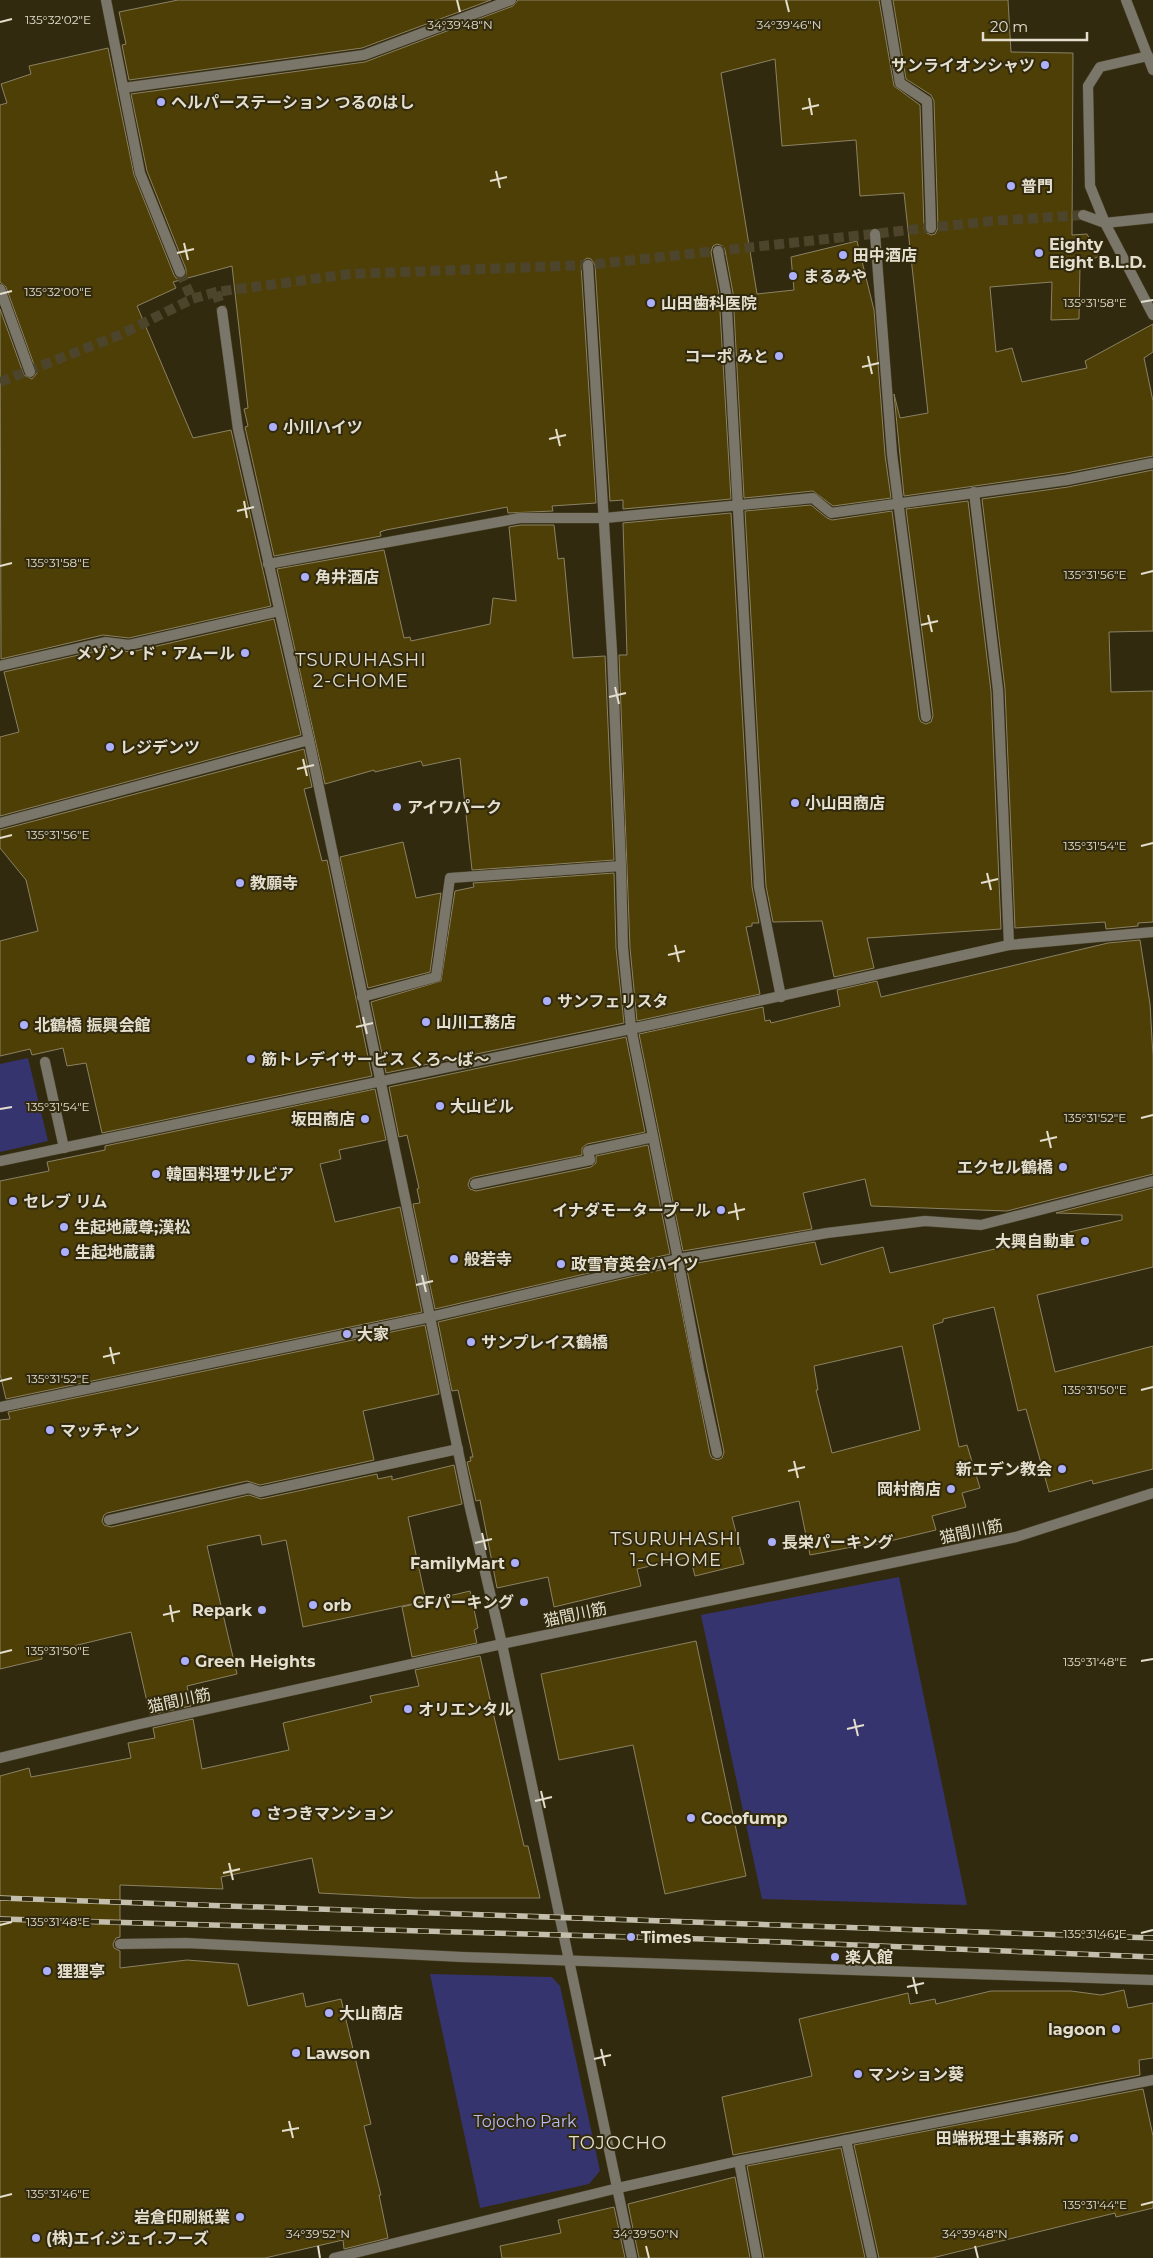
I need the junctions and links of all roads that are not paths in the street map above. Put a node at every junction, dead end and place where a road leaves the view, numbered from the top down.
1 (106, 0) edge
2 (511, 0) edge
3 (886, 0) edge
4 (1126, 0) edge
5 (1148, 56) junction
6 (1153, 70) edge
7 (123, 88) junction
8 (1083, 215) tunnel mouth
9 (1153, 218) edge
10 (1105, 223) junction
11 (931, 228) dead end
12 (875, 234) dead end
13 (718, 251) dead end
14 (588, 265) dead end
15 (180, 272) tunnel mouth
16 (0, 289) edge
17 (222, 311) tunnel mouth
18 (1153, 315) edge
19 (30, 372) dead end
20 (1153, 463) edge
21 (974, 492) junction
22 (898, 502) junction
23 (738, 505) junction
24 (604, 518) junction
25 (268, 564) junction
26 (279, 611) junction
27 (0, 666) edge
28 (926, 716) dead end
29 (309, 740) junction
30 (0, 823) edge
31 (621, 866) junction
32 (1153, 932) edge
33 (1009, 945) junction
34 (781, 996) junction
35 (362, 997) junction
36 (631, 1028) junction
37 (45, 1062) dead end
38 (380, 1082) junction
39 (653, 1137) junction
40 (64, 1148) junction
41 (0, 1161) edge
42 (1153, 1181) edge
43 (475, 1184) dead end
44 (678, 1259) junction
45 (430, 1317) junction
46 (0, 1407) edge
47 (458, 1449) junction
48 (717, 1453) dead end
49 (1153, 1493) edge
50 (109, 1520) dead end
51 (502, 1644) junction
52 (0, 1758) edge
53 (120, 1944) dead end
54 (568, 1959) junction
55 (1153, 1980) edge
56 (1153, 2080) edge
57 (846, 2140) junction
58 (739, 2161) junction
59 (618, 2188) junction
60 (334, 2258) edge
61 (632, 2258) edge
62 (757, 2258) edge
63 (872, 2258) edge

1 - 7 street
2 - 7 street
3 - 11 street
4 - 5 street
5 - 6 street
5 - 10 street
7 - 15 street
8 - 10 street
9 - 10 street
10 - 18 street
12 - 22 street
13 - 23 street
14 - 24 street
16 - 19 street
17 - 25 street
20 - 21 street
21 - 22 street
21 - 33 street
22 - 23 street
22 - 28 street
23 - 24 street
23 - 34 street
24 - 25 street
24 - 31 street
25 - 26 street
26 - 27 street
26 - 29 street
29 - 30 street
29 - 35 street
31 - 35 street
31 - 36 street
32 - 33 street
33 - 34 street
34 - 36 street
35 - 38 street
36 - 38 street
36 - 39 street
37 - 40 street
38 - 40 street
38 - 45 street
39 - 43 street
39 - 44 street
40 - 41 street
42 - 44 street
44 - 45 street
44 - 48 street
45 - 46 street
45 - 47 street
47 - 50 street
47 - 51 street
49 - 51 street, 猫間川筋
51 - 52 street, 猫間川筋
51 - 54 street
53 - 54 street
54 - 55 street
54 - 59 street
56 - 57 street
57 - 58 street
57 - 63 street
58 - 59 street
58 - 62 street
59 - 60 street
59 - 61 street

